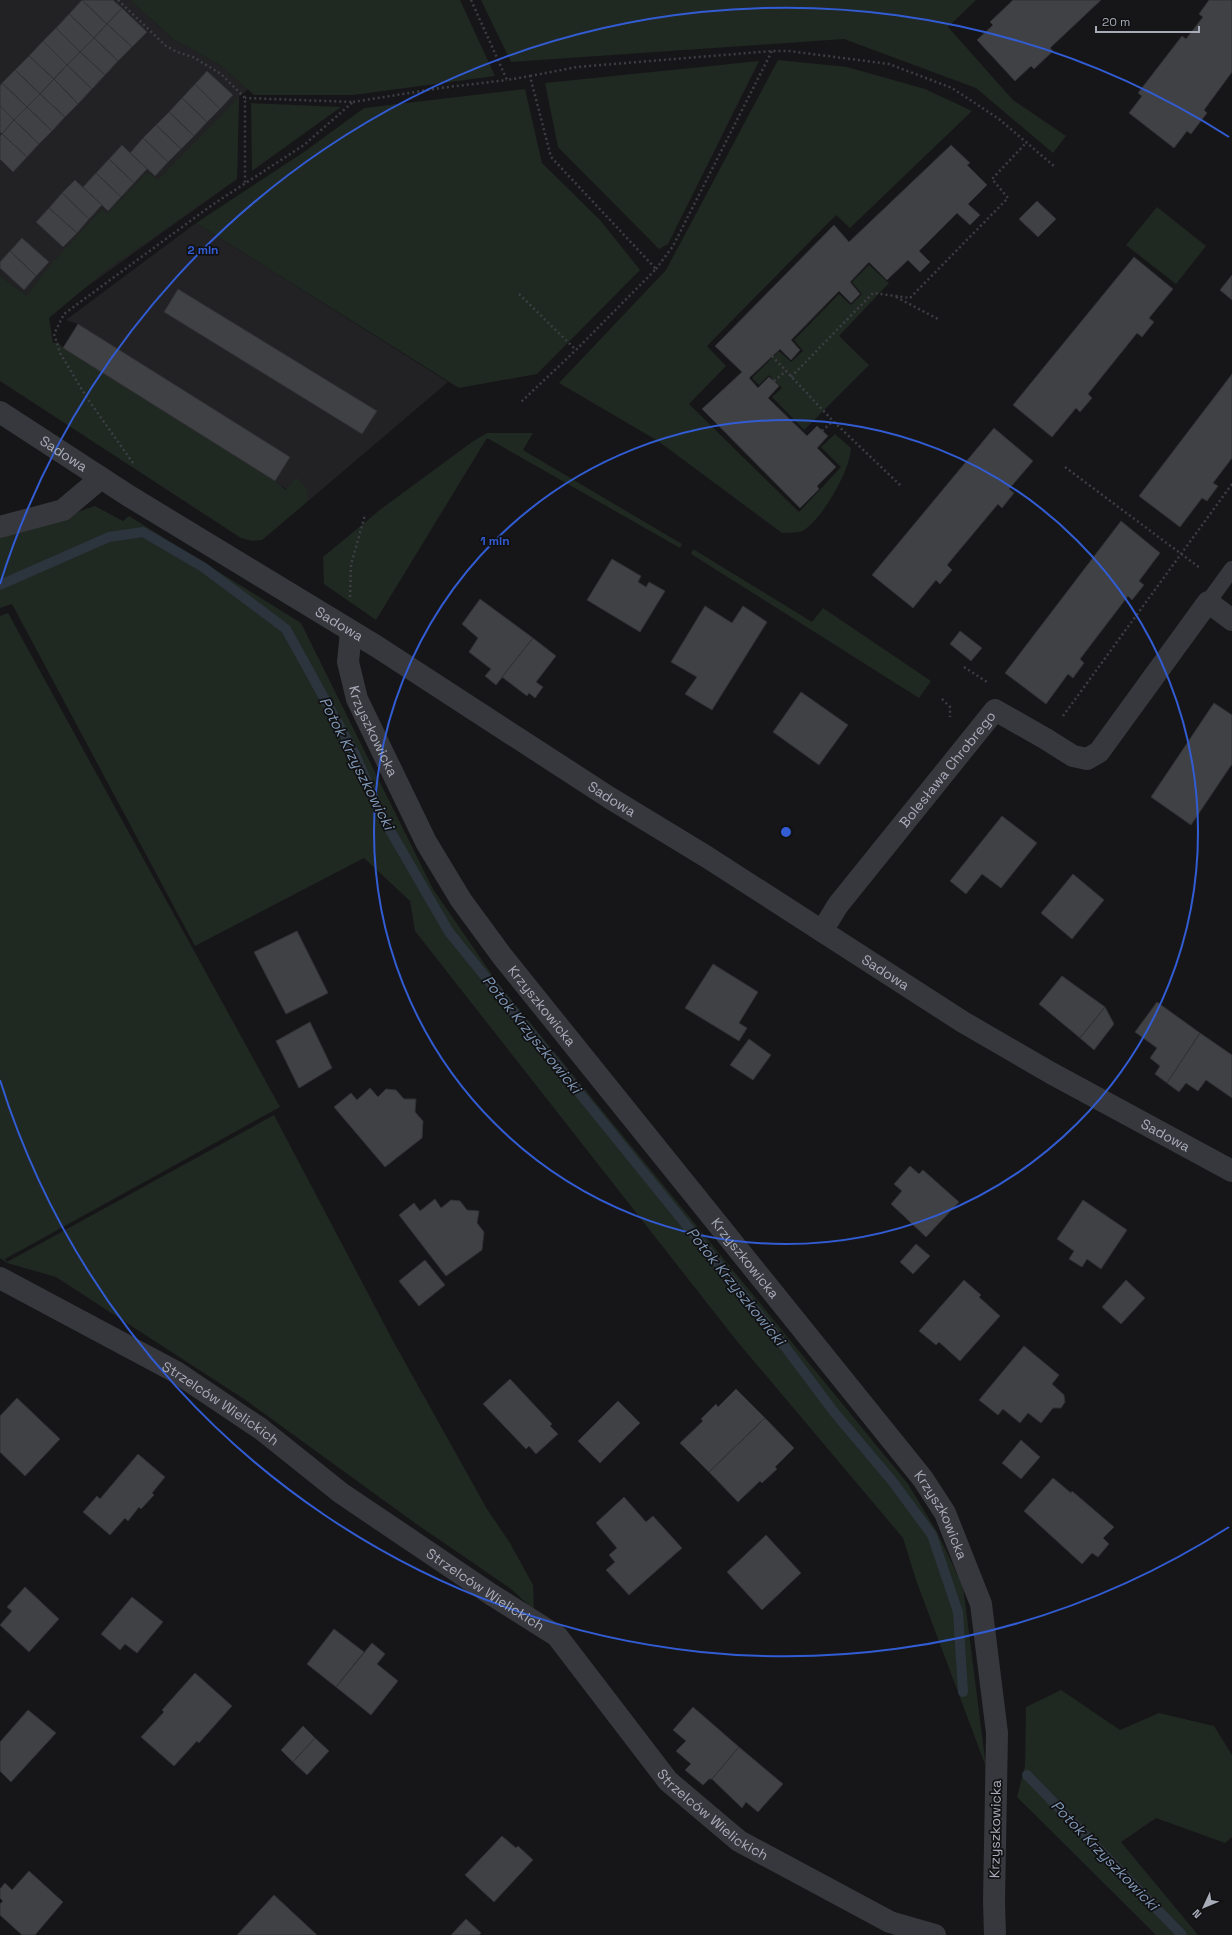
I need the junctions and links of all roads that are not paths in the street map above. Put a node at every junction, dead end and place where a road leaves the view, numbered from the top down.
1 (0, 412) edge
2 (101, 478) junction
3 (0, 527) edge
4 (1232, 569) edge
5 (1208, 602) junction
6 (1232, 620) edge
7 (351, 631) junction
8 (822, 931) junction
9 (1232, 1170) edge
10 (0, 1278) edge
11 (935, 1935) edge
12 (995, 1935) edge

1 - 2 street, Sadowa
2 - 3 street
2 - 7 street, Sadowa
4 - 5 lane, Bolesława Chrobrego
5 - 6 street
5 - 8 street, Bolesława Chrobrego
7 - 8 street, Sadowa
7 - 12 street, Krzyszkowicka
8 - 9 street, Sadowa
10 - 11 street, Strzelców Wielickich

